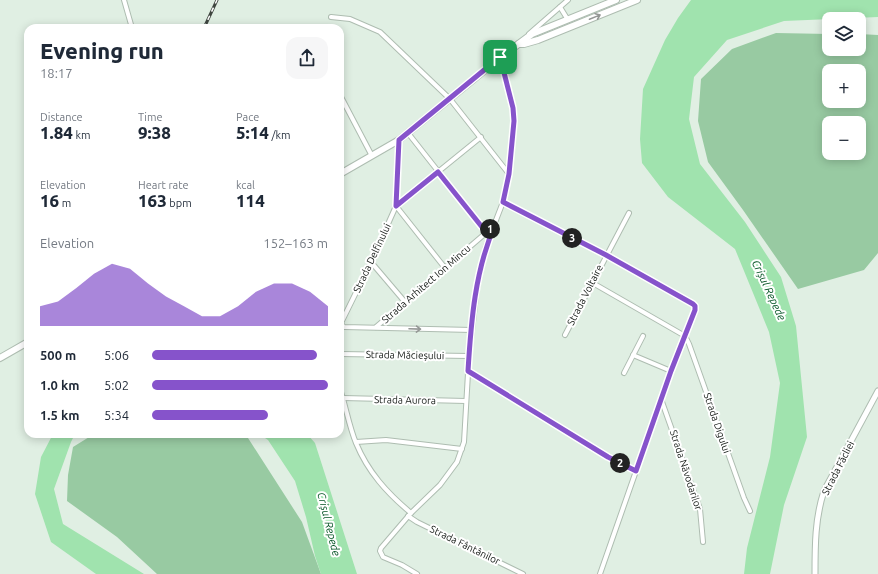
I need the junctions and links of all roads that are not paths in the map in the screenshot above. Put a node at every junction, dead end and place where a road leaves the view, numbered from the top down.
1 (124, 0) edge
2 (568, 0) edge
3 (616, 0) edge
4 (638, 0) edge
5 (560, 7) junction
6 (578, 16) junction
7 (331, 17) dead end
8 (568, 20) junction
9 (580, 23) junction
10 (131, 24) edge
11 (538, 40) junction
12 (519, 44) junction
13 (500, 57) junction
14 (450, 99) junction
15 (344, 103) edge
16 (408, 133) junction
17 (481, 137) junction
18 (399, 140) junction
19 (372, 156) junction
20 (344, 172) edge
21 (438, 172) junction
22 (509, 174) junction
23 (503, 202) junction
24 (396, 206) junction
25 (629, 213) dead end
26 (495, 225) junction
27 (486, 232) junction
28 (606, 255) junction
29 (371, 262) junction
30 (445, 268) junction
31 (592, 282) junction
32 (405, 302) junction
33 (344, 317) edge
34 (344, 327) edge
35 (376, 328) junction
36 (472, 330) junction
37 (564, 335) dead end
38 (643, 336) dead end
39 (685, 336) junction
40 (24, 344) edge
41 (344, 354) edge
42 (633, 355) junction
43 (469, 356) junction
44 (0, 358) edge
45 (468, 371) junction
46 (671, 371) junction
47 (624, 373) dead end
48 (878, 391) edge
49 (344, 398) edge
50 (661, 399) junction
51 (466, 400) junction
52 (344, 401) edge
53 (356, 442) junction
54 (462, 449) junction
55 (636, 471) junction
56 (750, 511) dead end
57 (410, 514) junction
58 (703, 542) dead end
59 (417, 574) edge
60 (523, 574) edge
61 (600, 574) edge
62 (815, 574) edge

1 - 10 street
2 - 5 street
3 - 6 main road
9 -> 4 main road
5 - 8 street
5 - 12 street
6 - 8 main road
6 - 9 main road
7 - 14 street
8 - 11 main road
8 - 12 main road
9 - 11 main road
11 - 12 main road
12 - 13 main road
13 - 14 main road
13 - 22 street
14 - 16 main road
14 - 17 street
15 - 19 street
16 - 18 main road
16 - 21 street
17 - 21 street
17 - 22 street
18 - 19 main road
18 - 24 street, Strada Delfinului
19 - 20 main road
21 - 24 street
21 - 27 street
22 - 23 street
23 - 26 street
23 - 28 street
24 - 29 street, Strada Delfinului
24 - 30 street
25 - 28 street, Strada Voltaire
26 - 27 street, Strada Arhitect Ion Mincu
26 - 36 street
27 - 30 street, Strada Arhitect Ion Mincu
28 - 31 street, Strada Voltaire
28 - 39 street
29 - 32 street
29 - 33 street, Strada Delfinului
30 - 32 street, Strada Arhitect Ion Mincu
31 - 37 street, Strada Voltaire
31 - 39 street
32 - 35 street, Strada Arhitect Ion Mincu
34 - 35 street, Strada Delfinului
35 -> 36 street
36 - 43 street
38 - 42 street
39 - 46 street
39 - 56 street, Strada Digului
40 - 44 main road
41 - 43 street, Strada Măcieșului
42 - 46 street
42 - 47 street
43 - 45 street
45 - 51 street
45 - 55 street
46 - 50 street
48 - 62 street, Strada Făcliei
49 - 51 street, Strada Aurora
50 - 55 street
50 - 58 street, Strada Năvodarilor
51 - 54 street
52 - 53 street, Strada Fântânilor
53 - 54 street
53 - 57 street, Strada Fântânilor
54 - 57 street
55 - 61 street
57 - 59 street
57 - 60 street, Strada Fântânilor

